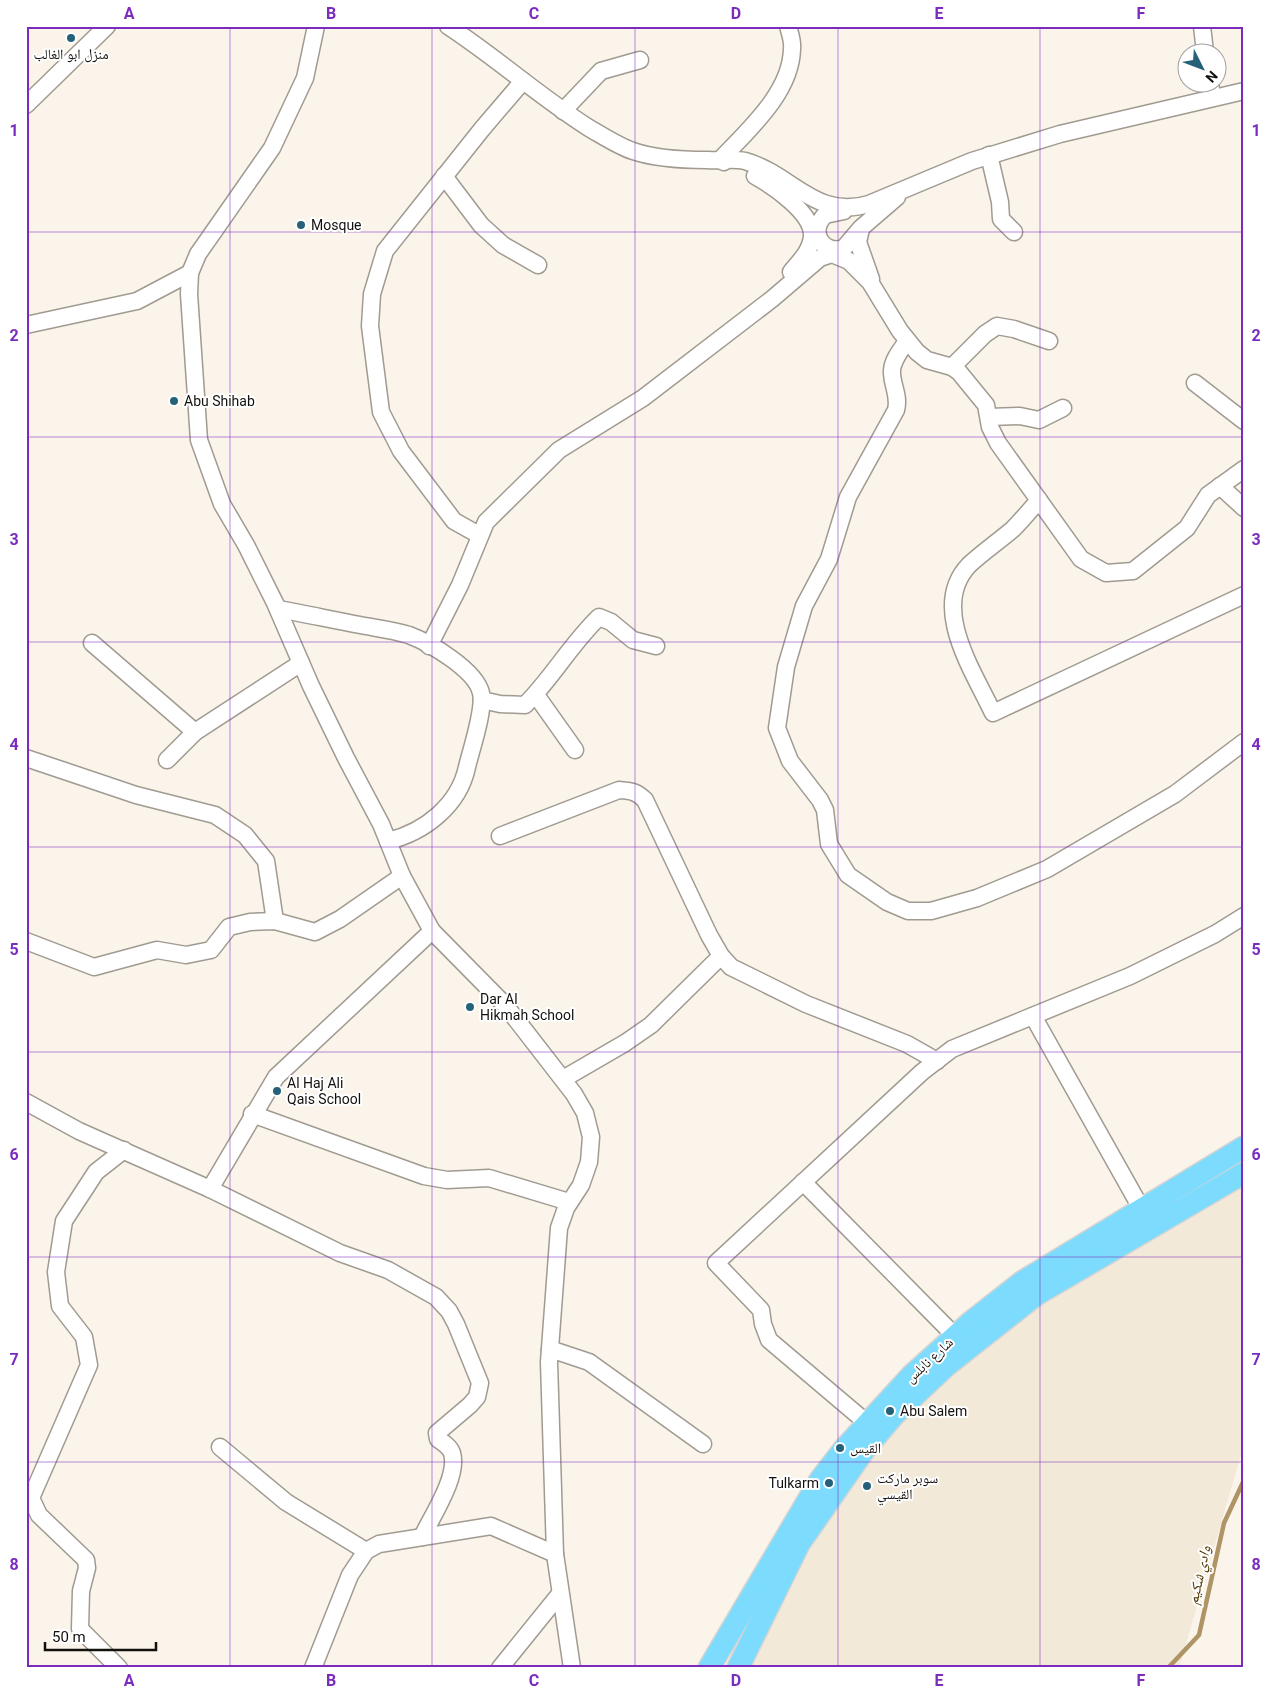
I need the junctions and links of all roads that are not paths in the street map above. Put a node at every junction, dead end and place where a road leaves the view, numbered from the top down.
1 (107, 26) edge
2 (316, 26) edge
3 (448, 26) edge
4 (788, 26) edge
5 (1202, 26) edge
6 (1204, 42) edge
7 (640, 60) dead end
8 (523, 81) junction
9 (1228, 91) edge
10 (1244, 91) edge
11 (1204, 92) edge
12 (26, 105) edge
13 (563, 111) junction
14 (989, 155) junction
15 (720, 160) junction
16 (444, 176) junction
17 (910, 186) junction
18 (854, 208) junction
19 (862, 228) junction
20 (1014, 232) dead end
21 (538, 265) dead end
22 (190, 273) junction
23 (876, 290) junction
24 (755, 312) junction
25 (26, 325) edge
26 (907, 341) junction
27 (1049, 341) dead end
28 (952, 367) junction
29 (1194, 383) dead end
30 (1063, 408) dead end
31 (989, 417) junction
32 (1244, 422) edge
33 (1244, 469) edge
34 (1220, 486) junction
35 (1039, 500) junction
36 (1244, 508) edge
37 (479, 535) junction
38 (1244, 595) edge
39 (278, 609) junction
40 (92, 643) dead end
41 (429, 646) junction
42 (656, 646) dead end
43 (301, 663) junction
44 (536, 695) junction
45 (482, 700) junction
46 (195, 732) junction
47 (1244, 742) edge
48 (575, 750) dead end
49 (26, 758) edge
50 (167, 760) dead end
51 (500, 836) dead end
52 (388, 841) junction
53 (402, 876) junction
54 (1244, 916) edge
55 (275, 921) junction
56 (432, 932) junction
57 (26, 941) edge
58 (721, 956) junction
59 (1033, 1016) junction
60 (937, 1061) junction
61 (562, 1079) junction
62 (26, 1102) edge
63 (252, 1114) junction
64 (1244, 1147) edge
65 (124, 1150) junction
66 (1244, 1173) edge
67 (803, 1182) junction
68 (210, 1189) junction
69 (569, 1202) junction
70 (1142, 1208) junction
71 (955, 1336) junction
72 (550, 1349) junction
73 (867, 1424) junction
74 (703, 1444) dead end
75 (220, 1447) dead end
76 (422, 1537) junction
77 (366, 1551) junction
78 (555, 1554) junction
79 (560, 1595) junction
80 (110, 1665) edge
81 (313, 1668) edge
82 (500, 1668) edge
83 (572, 1668) edge
84 (709, 1668) edge
85 (738, 1668) edge

1 - 12 street
2 - 22 street
3 - 8 street
4 - 15 street
5 - 6 street
7 - 13 street
8 - 13 street
8 - 16 street
9 - 10 street
11 - 14 street
13 - 15 street
14 - 17 street
14 - 20 street
15 - 18 street
15 - 24 street
16 - 21 street
16 - 37 street
17 - 18 street
17 - 19 street
18 - 19 street
19 - 23 street
22 - 25 street
22 - 39 street
23 - 24 street
23 - 26 street
24 - 37 street
26 - 28 street
26 - 47 street
27 - 28 street
28 - 31 street
29 - 32 street
30 - 31 street
31 - 35 street
33 - 34 street
34 - 35 street
34 - 36 street
35 - 38 street
37 - 41 street
39 - 41 street
39 - 43 street
40 - 46 street
41 - 45 street
42 - 44 street
43 - 46 street
43 - 52 street
44 - 45 street
44 - 48 street
45 - 52 street
46 - 50 street
49 - 55 street
51 - 58 street
52 - 53 street
53 - 55 street
53 - 56 street
54 - 59 street
55 - 57 street
56 - 61 street
56 - 63 street
58 - 60 street
58 - 61 street
59 - 60 street
59 - 70 street
60 - 67 street
61 - 69 street
62 - 65 street
63 - 68 street
63 - 69 street
64 - 70 main road, شارع نابلس
65 - 68 street
65 - 80 street
66 - 85 main road, شارع نابلس
67 - 71 street
67 - 73 street
68 - 76 street
69 - 72 street
70 - 71 main road, شارع نابلس
71 - 73 main road, شارع نابلس
72 - 74 street
72 - 78 street
73 - 84 main road, شارع نابلس
75 - 77 street
76 - 77 street
76 - 78 street
77 - 81 street
78 - 79 street
79 - 82 street
79 - 83 street

